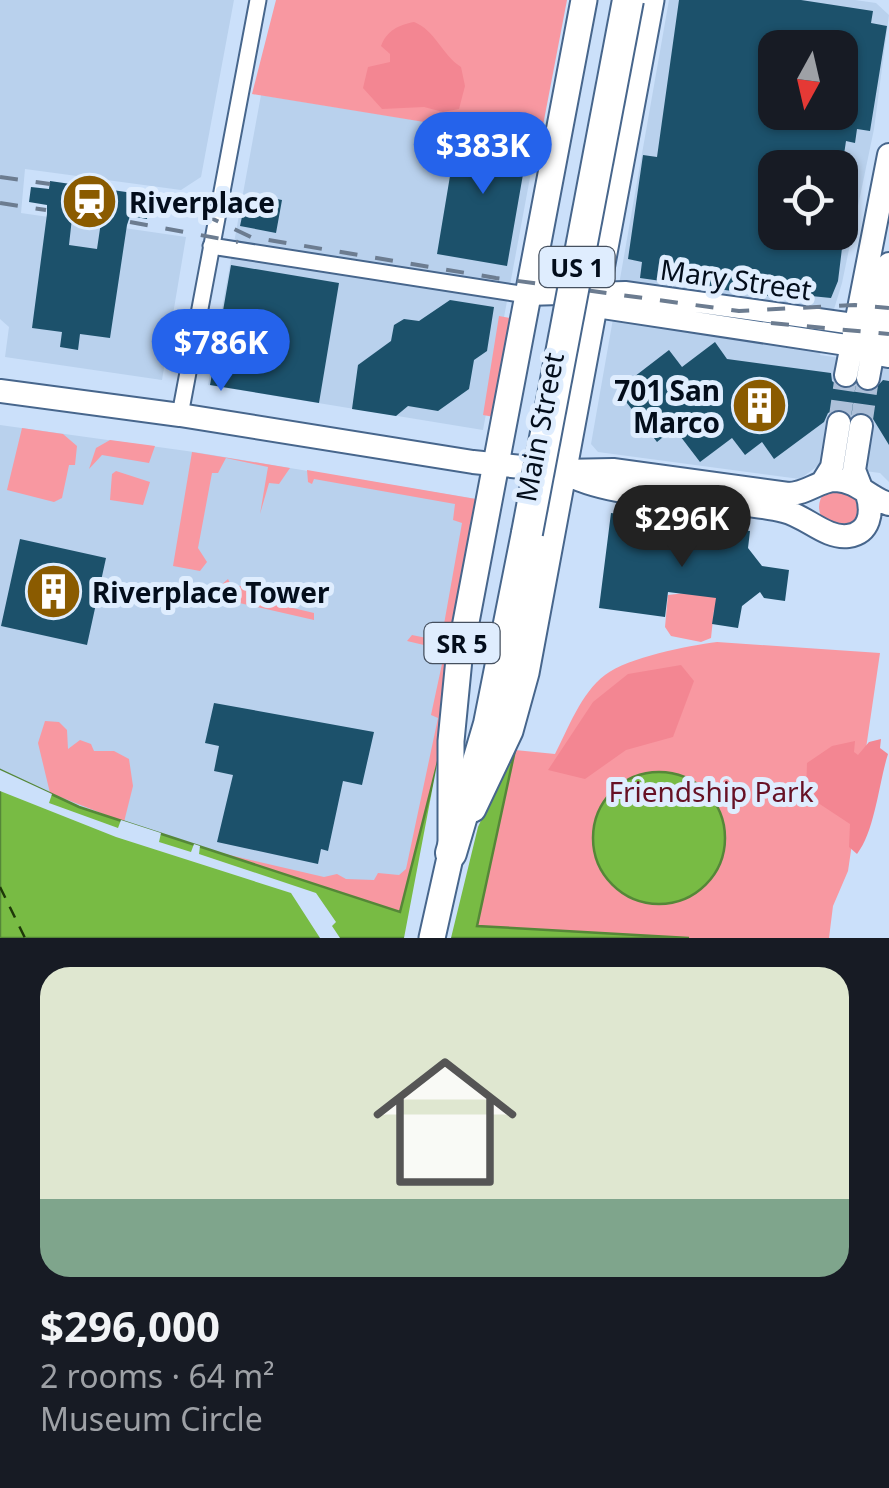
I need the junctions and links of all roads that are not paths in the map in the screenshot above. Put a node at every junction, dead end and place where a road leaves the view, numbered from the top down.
1 (258, 0) edge
2 (585, 0) edge
3 (608, 0) edge
4 (644, 3) edge
5 (561, 122) junction
6 (626, 134) junction
7 (889, 154) edge
8 (211, 246) junction
9 (889, 264) edge
10 (527, 294) junction
11 (594, 298) junction
12 (868, 348) edge
13 (0, 391) edge
14 (180, 414) junction
15 (496, 464) junction
16 (561, 471) junction
17 (820, 486) junction
18 (864, 491) junction
19 (889, 504) edge
20 (814, 522) junction
21 (889, 526) edge
22 (863, 530) junction
23 (517, 532) junction
24 (479, 733) junction
25 (451, 853) joint
26 (432, 938) edge

1 - 8 street
2 - 5 main road, Main Street / SR 5
3 - 23 highway, US 1
4 - 6 main road, Main Street / SR 5
4 - 23 highway, US 1, bridge
5 - 6 main road
5 - 10 main road, Main Street / SR 5
6 - 11 main road, Main Street / SR 5
7 - 12 main road
8 - 10 street, Mary Street
8 - 14 street
9 - 12 main road
10 - 11 street, Mary Street
10 - 15 main road, Main Street / SR 5
11 - 12 street, Mary Street
11 - 16 main road, Main Street / SR 5
13 - 14 main road
14 - 15 main road
15 - 16 main road
15 - 24 main road, Main Street / SR 5
16 - 17 main road
16 - 20 main road
16 - 24 main road, Main Street / SR 5
17 - 18 main road
17 - 18 main road
17 - 20 main road
18 - 19 main road
18 - 22 main road
20 - 22 main road
21 - 22 main road
23 - 24 highway, US 1
24 - 25 highway, US 1
25 - 26 main road, US 1

